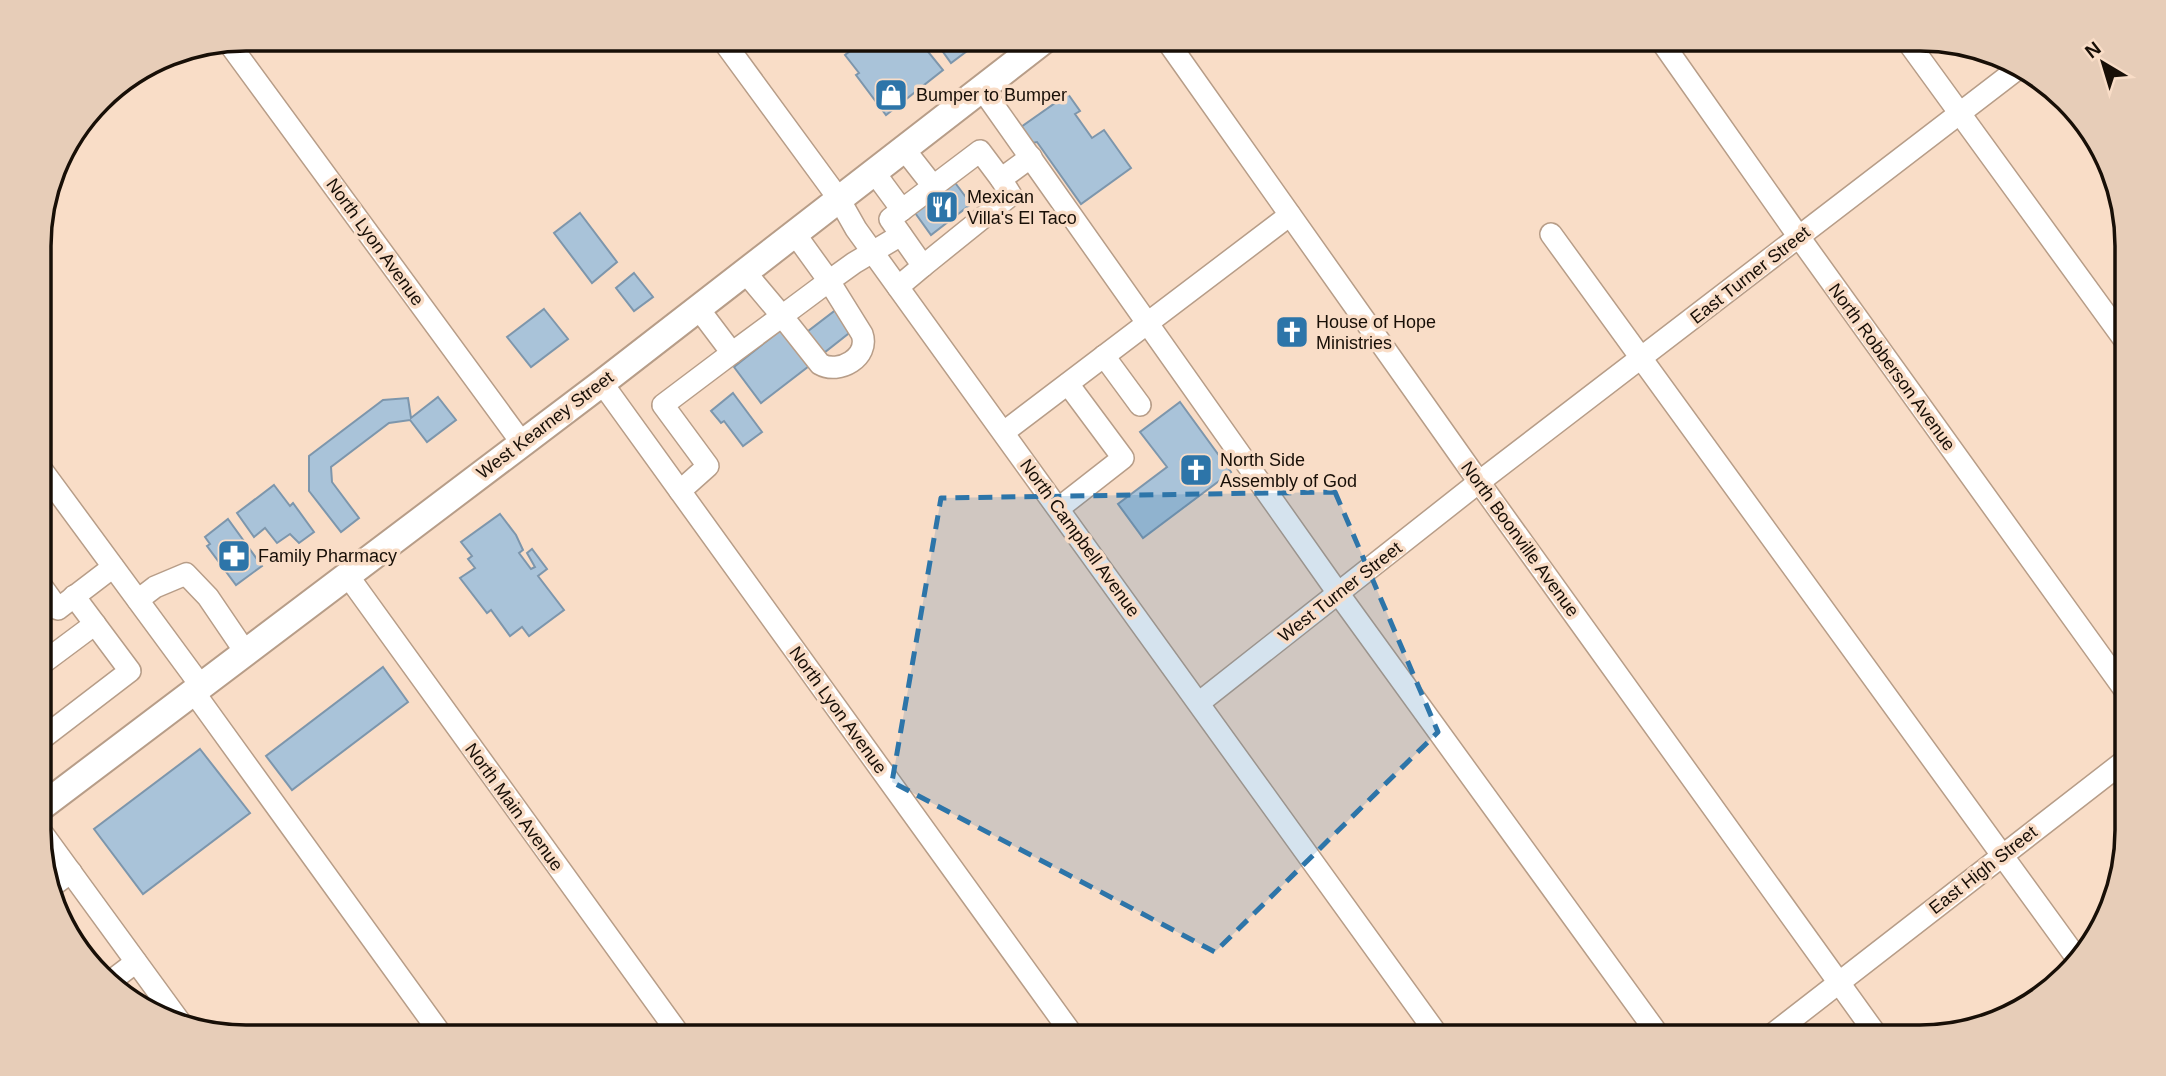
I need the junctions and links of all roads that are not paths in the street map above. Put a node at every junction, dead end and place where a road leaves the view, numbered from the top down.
1 (235, 51) edge
2 (731, 51) edge
3 (1030, 51) edge
4 (1174, 51) edge
5 (1668, 51) edge
6 (1915, 51) edge
7 (2011, 74) edge
8 (982, 89) junction
9 (1960, 113) junction
10 (904, 149) junction
11 (1031, 158) junction
12 (874, 172) junction
13 (1001, 179) junction
14 (933, 186) junction
15 (839, 199) junction
16 (902, 210) junction
17 (1290, 215) junction
18 (794, 234) junction
19 (1551, 234) dead end
20 (901, 236) junction
21 (1799, 237) junction
22 (873, 252) junction
23 (923, 266) junction
24 (745, 272) junction
25 (829, 281) junction
26 (898, 287) junction
27 (698, 308) junction
28 (782, 316) junction
29 (1147, 323) junction
30 (2115, 327) edge
31 (732, 353) junction
32 (1104, 356) junction
33 (1642, 358) junction
34 (602, 383) junction
35 (1068, 384) junction
36 (1140, 405) dead end
37 (1004, 432) junction
38 (522, 443) junction
39 (51, 481) edge
40 (1479, 482) junction
41 (680, 491) junction
42 (1059, 508) junction
43 (113, 567) junction
44 (348, 576) junction
45 (1338, 593) junction
46 (74, 596) junction
47 (51, 599) edge
48 (138, 600) junction
49 (95, 624) junction
50 (51, 652) edge
51 (246, 653) junction
52 (2115, 676) edge
53 (197, 689) junction
54 (1200, 702) junction
55 (51, 732) edge
56 (2115, 768) edge
57 (51, 800) edge
58 (52, 846) edge
59 (2002, 855) junction
60 (71, 872) junction
61 (58, 882) edge
62 (2072, 952) edge
63 (136, 962) junction
64 (117, 977) edge
65 (1839, 981) junction
66 (171, 1010) edge
67 (435, 1025) edge
68 (672, 1025) edge
69 (1064, 1025) edge
70 (1431, 1025) edge
71 (1651, 1025) edge
72 (1784, 1025) edge
73 (1870, 1025) edge

1 - 38 street, North Lyon Avenue
2 - 15 street, North Campbell Avenue
3 - 8 main road, West Kearney Street
4 - 17 street, North Boonville Avenue
5 - 21 street, North Robberson Avenue
6 - 9 street
7 - 9 street, East Turner Street
8 - 10 main road, West Kearney Street
8 - 11 street
9 - 21 street, East Turner Street
9 - 30 street
10 - 12 main road, West Kearney Street
10 - 14 street
11 - 13 street
11 - 29 street
12 - 15 main road, West Kearney Street
12 - 16 street
13 - 14 street
13 - 23 street
14 - 16 street
15 - 18 main road, West Kearney Street
15 - 22 street, North Campbell Avenue
16 - 20 street
17 - 29 street
17 - 40 street, North Boonville Avenue
18 - 24 main road, West Kearney Street
18 - 25 street
19 - 33 street
20 - 22 street
20 - 23 street
21 - 33 street, East Turner Street
21 - 52 street, North Robberson Avenue
22 - 25 street
22 - 26 street, North Campbell Avenue
23 - 26 street
24 - 27 main road, West Kearney Street
24 - 28 street
25 - 28 street
25 - 28 street
26 - 37 street, North Campbell Avenue
27 - 31 street
27 - 34 main road, West Kearney Street
28 - 31 street
29 - 32 street
29 - 45 street
31 - 41 street
32 - 35 street
32 - 36 street
33 - 40 street, East Turner Street
33 - 59 street
34 - 38 main road, West Kearney Street
34 - 41 street, North Lyon Avenue
35 - 37 street
35 - 42 street
37 - 42 street, North Campbell Avenue
38 - 44 main road, West Kearney Street
39 - 43 street
40 - 45 street, West Turner Street
40 - 65 street, North Boonville Avenue
41 - 69 street, North Lyon Avenue
42 - 54 street, North Campbell Avenue
43 - 46 street
43 - 48 street
44 - 51 main road, West Kearney Street
44 - 68 street, North Main Avenue
45 - 54 street, West Turner Street
45 - 71 street
46 - 47 street
46 - 49 street
48 - 51 street
48 - 53 street
49 - 50 street
49 - 55 street
51 - 53 main road, West Kearney Street
53 - 57 main road, West Kearney Street
53 - 67 street
54 - 70 street, North Campbell Avenue
56 - 59 street, East High Street
58 - 60 street
59 - 62 street
59 - 65 street, East High Street
60 - 61 street
60 - 63 street
63 - 64 street
63 - 66 street
65 - 72 street, East High Street
65 - 73 street, North Boonville Avenue

